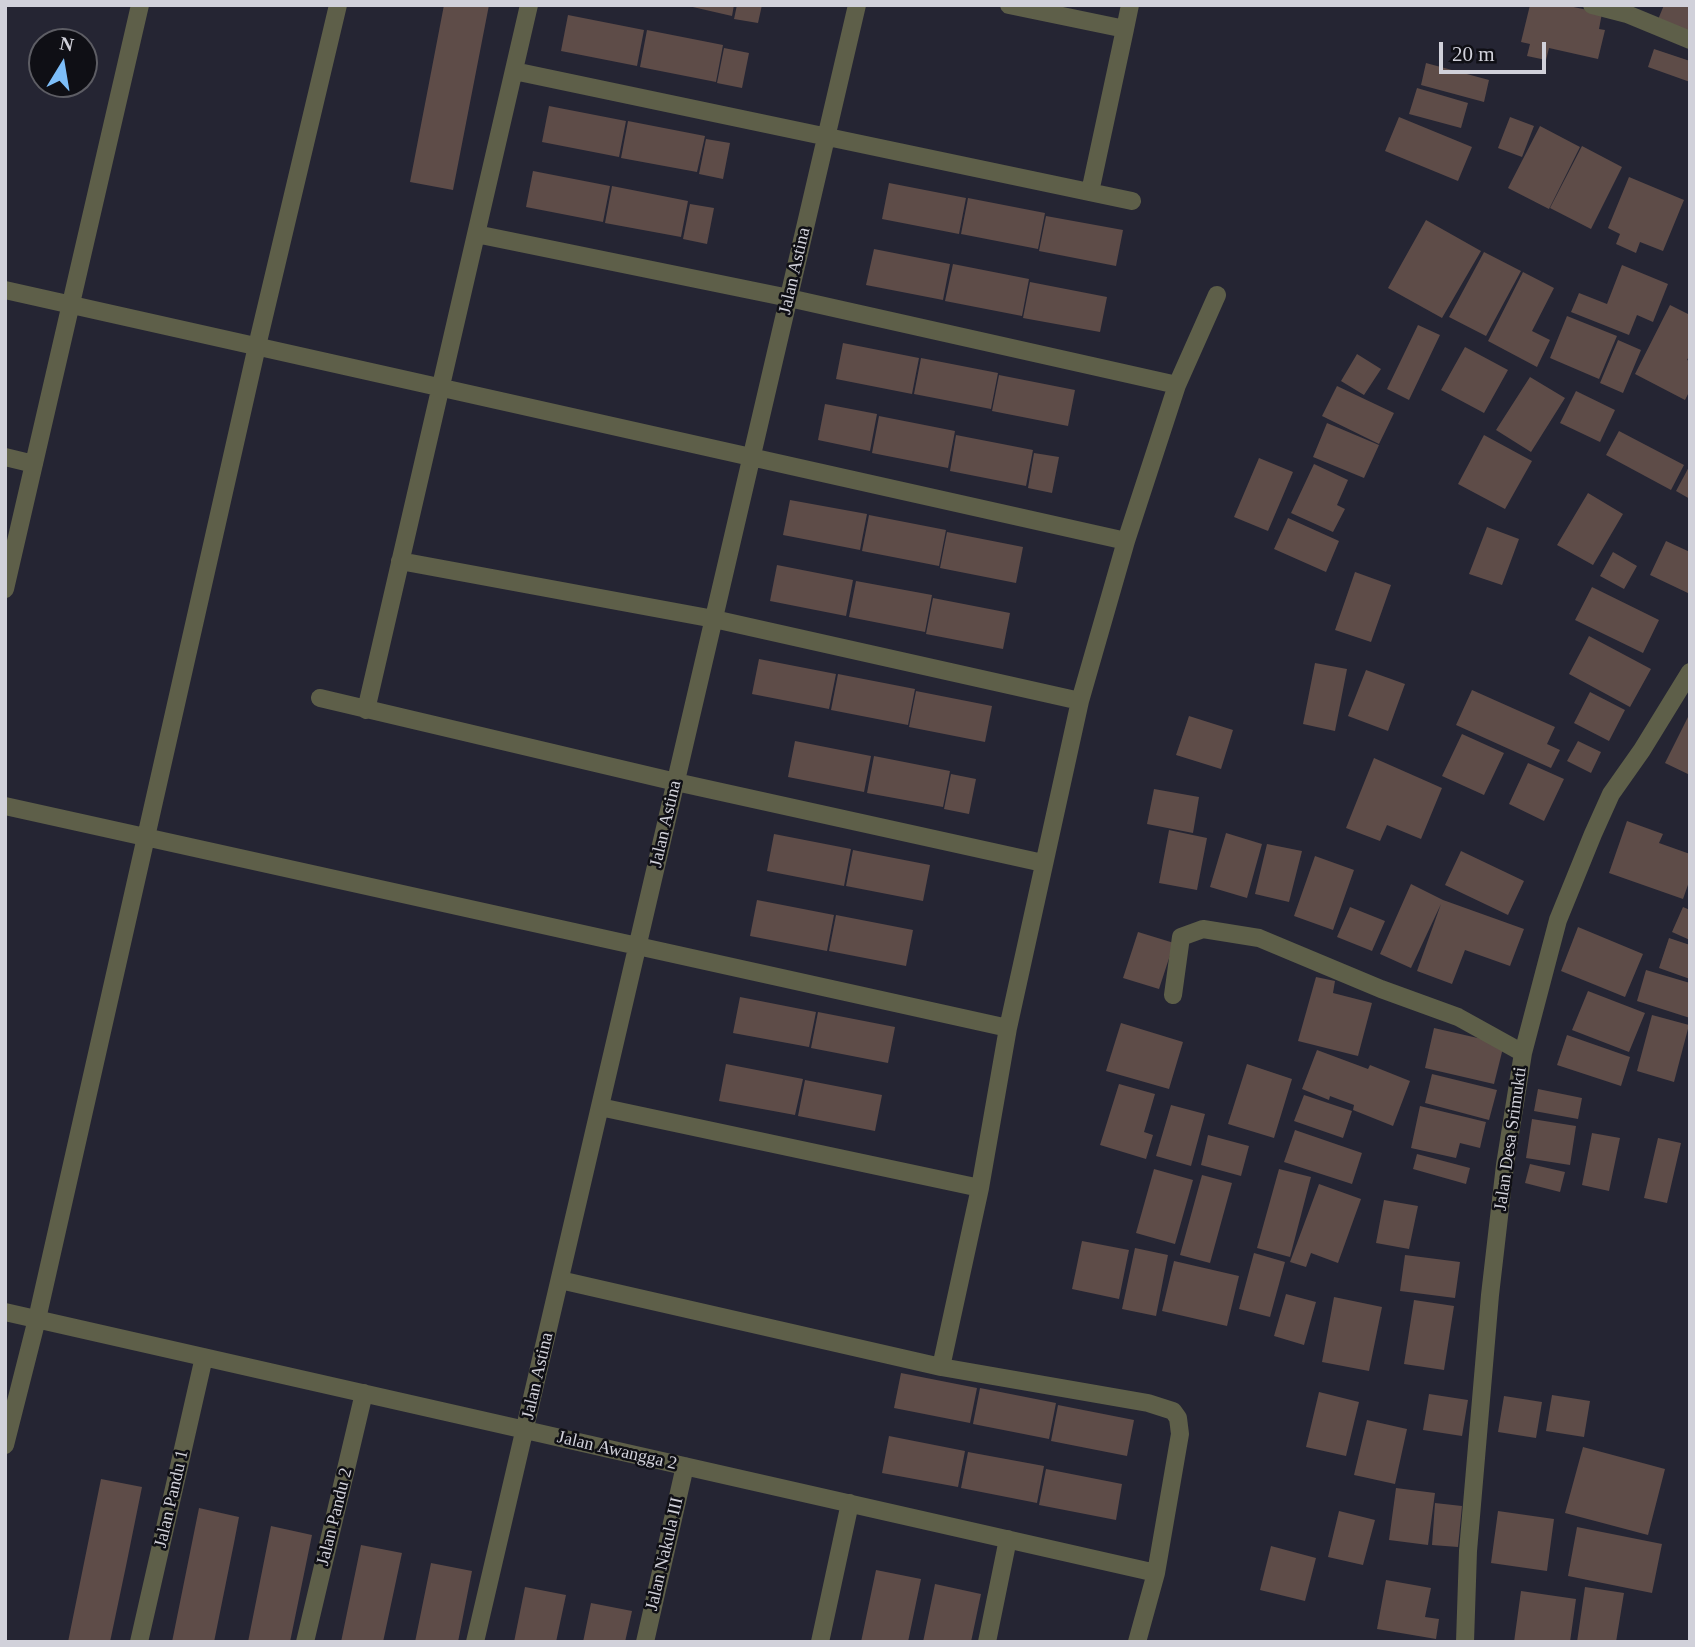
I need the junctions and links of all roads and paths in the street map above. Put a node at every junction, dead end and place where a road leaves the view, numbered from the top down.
1 (140, 5) edge
2 (338, 5) edge
3 (529, 5) edge
4 (857, 5) edge
5 (1009, 5) edge
6 (1130, 5) edge
7 (1592, 5) edge
8 (1125, 29) junction
9 (1690, 40) edge
10 (514, 71) junction
11 (827, 136) junction
12 (1090, 192) junction
13 (1132, 201) dead end
14 (476, 234) junction
15 (5, 290) edge
16 (1217, 295) dead end
17 (789, 298) junction
18 (71, 305) junction
19 (257, 346) junction
20 (1177, 385) junction
21 (440, 388) junction
22 (5, 457) edge
23 (752, 457) junction
24 (34, 464) junction
25 (1126, 541) junction
26 (400, 561) junction
27 (5, 589) edge
28 (714, 619) junction
29 (1690, 672) edge
30 (320, 698) dead end
31 (1080, 701) junction
32 (366, 710) junction
33 (676, 782) junction
34 (5, 806) edge
35 (146, 837) junction
36 (1043, 863) junction
37 (638, 946) junction
38 (1173, 995) dead end
39 (1008, 1028) junction
40 (1523, 1054) junction
41 (600, 1107) junction
42 (980, 1188) junction
43 (560, 1280) junction
44 (5, 1312) edge
45 (37, 1318) junction
46 (204, 1357) junction
47 (941, 1367) junction
48 (365, 1393) junction
49 (525, 1430) junction
50 (5, 1445) edge
51 (685, 1466) junction
52 (850, 1503) junction
53 (1008, 1539) junction
54 (1156, 1573) junction
55 (139, 1642) edge
56 (304, 1642) edge
57 (475, 1642) edge
58 (645, 1642) edge
59 (820, 1642) edge
60 (987, 1642) edge
61 (1137, 1642) edge
62 (1465, 1642) edge

1 - 18 street
2 - 19 street
3 - 10 street
4 - 11 street, Jalan Astina
5 - 8 street
6 - 8 street
7 - 9 street
8 - 12 street
10 - 11 street
10 - 14 street
11 - 12 street
11 - 17 street, Jalan Astina
12 - 13 street
14 - 17 street
14 - 21 street
15 - 18 street
16 - 20 street
17 - 20 street
17 - 23 street, Jalan Astina
18 - 19 street
18 - 24 street
19 - 21 street
19 - 35 street
20 - 25 street
21 - 23 street
21 - 26 street
22 - 24 street
23 - 25 street
23 - 28 street, Jalan Astina
24 - 27 street
25 - 31 street
26 - 28 street
26 - 32 street
28 - 31 street
28 - 33 street, Jalan Astina
29 - 40 street, Jalan Desa Srimukti
30 - 32 street
31 - 36 street
32 - 33 street
33 - 36 street
33 - 37 street, Jalan Astina
34 - 35 street
35 - 37 street
35 - 45 street
36 - 39 street
37 - 39 street
37 - 41 street, Jalan Astina
38 - 40 street
39 - 42 street
40 - 62 street, Jalan Desa Srimukti
41 - 42 street
41 - 43 street, Jalan Astina
42 - 47 street
43 - 47 street
43 - 49 street, Jalan Astina
44 - 45 street, Jalan Awangga 2
45 - 46 street, Jalan Awangga 2
45 - 50 street
46 - 48 street, Jalan Awangga 2
46 - 55 street, Jalan Pandu 1
47 - 54 street
48 - 49 street, Jalan Awangga 2
48 - 56 street, Jalan Pandu 2
49 - 51 street, Jalan Awangga 2
49 - 57 street, Jalan Astina
51 - 52 street, Jalan Awangga 2
51 - 58 street, Jalan Nakula III
52 - 53 street, Jalan Awangga 2
52 - 59 street
53 - 54 street, Jalan Awangga 2
53 - 60 street
54 - 61 street

